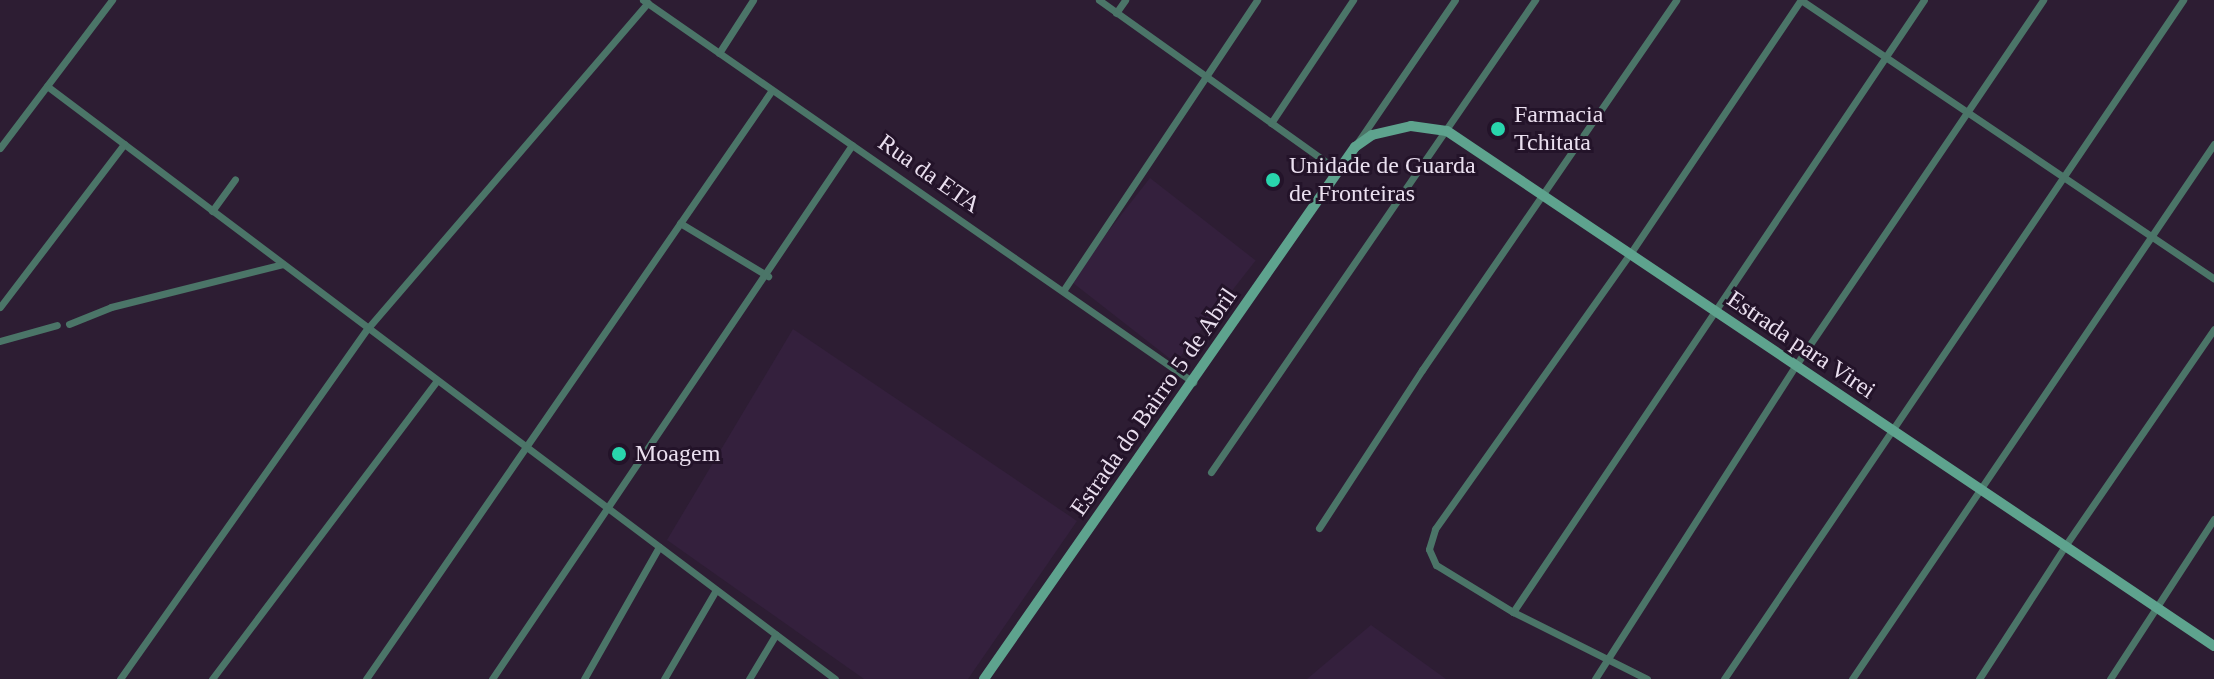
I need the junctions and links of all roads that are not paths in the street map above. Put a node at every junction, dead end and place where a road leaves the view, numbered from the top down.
1 (112, 0) edge
2 (753, 0) edge
3 (1099, 0) edge
4 (1125, 0) edge
5 (1257, 0) edge
6 (1353, 0) edge
7 (1455, 0) edge
8 (1535, 0) edge
9 (1676, 0) edge
10 (1801, 0) edge
11 (1924, 0) edge
12 (2043, 0) edge
13 (2183, 0) edge
14 (646, 2) edge
15 (1116, 13) junction
16 (719, 53) junction
17 (1885, 57) junction
18 (1205, 76) junction
19 (47, 86) junction
20 (772, 90) junction
21 (1967, 112) junction
22 (1271, 123) junction
23 (1447, 131) junction
24 (124, 144) junction
25 (2214, 144) edge
26 (852, 145) junction
27 (1355, 147) junction
28 (0, 148) edge
29 (1337, 170) junction
30 (2063, 176) junction
31 (235, 179) dead end
32 (1542, 195) junction
33 (212, 211) junction
34 (680, 223) junction
35 (2152, 236) junction
36 (1630, 254) junction
37 (283, 264) junction
38 (768, 276) junction
39 (2214, 279) edge
40 (1063, 291) junction
41 (0, 307) edge
42 (1714, 311) junction
43 (69, 324) dead end
44 (57, 325) dead end
45 (368, 328) junction
46 (2214, 329) edge
47 (0, 341) edge
48 (1796, 365) junction
49 (437, 380) junction
50 (1193, 382) junction
51 (1891, 429) junction
52 (526, 447) junction
53 (1211, 472) dead end
54 (1980, 489) junction
55 (608, 508) junction
56 (2214, 519) edge
57 (1319, 528) dead end
58 (2065, 546) junction
59 (659, 547) junction
60 (716, 590) junction
61 (2157, 607) junction
62 (1513, 612) junction
63 (776, 634) junction
64 (2214, 646) edge
65 (1607, 660) junction
66 (120, 679) edge
67 (212, 679) edge
68 (366, 679) edge
69 (492, 679) edge
70 (584, 679) edge
71 (664, 679) edge
72 (749, 679) edge
73 (835, 679) edge
74 (984, 679) edge
75 (1595, 679) edge
76 (1647, 679) edge
77 (1724, 679) edge
78 (1852, 679) edge
79 (1979, 679) edge
80 (2110, 679) edge

1 - 19 street
2 - 16 street
3 - 15 street
4 - 15 street
5 - 18 street
6 - 22 street
7 - 27 street
8 - 23 street
9 - 32 street
10 - 17 street
10 - 36 street
11 - 17 street
12 - 21 street
13 - 30 street
14 - 16 street, Rua da ETA
14 - 45 street
15 - 18 street
16 - 20 street, Rua da ETA
17 - 21 street
17 - 42 street
18 - 22 street
18 - 40 street
19 - 24 street
19 - 28 street
20 - 26 street, Rua da ETA
20 - 34 street
21 - 30 street
21 - 48 street
22 - 29 street
23 - 27 street, Estrada para Virei
23 - 32 street, Estrada para Virei
23 - 53 street
24 - 33 street
24 - 41 street
25 - 35 street
26 - 38 street
26 - 40 street, Rua da ETA
27 - 29 street, Estrada do Bairro 5 de Abril
29 - 50 street, Estrada do Bairro 5 de Abril
30 - 35 street
30 - 51 street
31 - 33 street
32 - 36 street, Estrada para Virei
32 - 57 street
33 - 37 street
34 - 38 street
34 - 52 street
35 - 39 street
35 - 54 street
36 - 42 street, Estrada para Virei
36 - 62 street
37 - 43 street
37 - 45 street
38 - 55 street
40 - 50 street, Rua da ETA
42 - 48 street, Estrada para Virei
42 - 62 street
44 - 47 street
45 - 49 street
45 - 66 street
46 - 58 street
48 - 51 street, Estrada para Virei
48 - 65 street
49 - 52 street
49 - 67 street
50 - 74 street, Estrada do Bairro 5 de Abril
51 - 54 street, Estrada para Virei
51 - 77 street
52 - 55 street
52 - 68 street
54 - 58 street, Estrada para Virei
54 - 78 street
55 - 59 street
55 - 69 street
56 - 61 street
58 - 61 street, Estrada para Virei
58 - 79 street
59 - 60 street
59 - 70 street
60 - 63 street
60 - 71 street
61 - 64 street, Estrada para Virei
61 - 80 street
62 - 65 street
63 - 72 street
63 - 73 street
65 - 75 street
65 - 76 street

